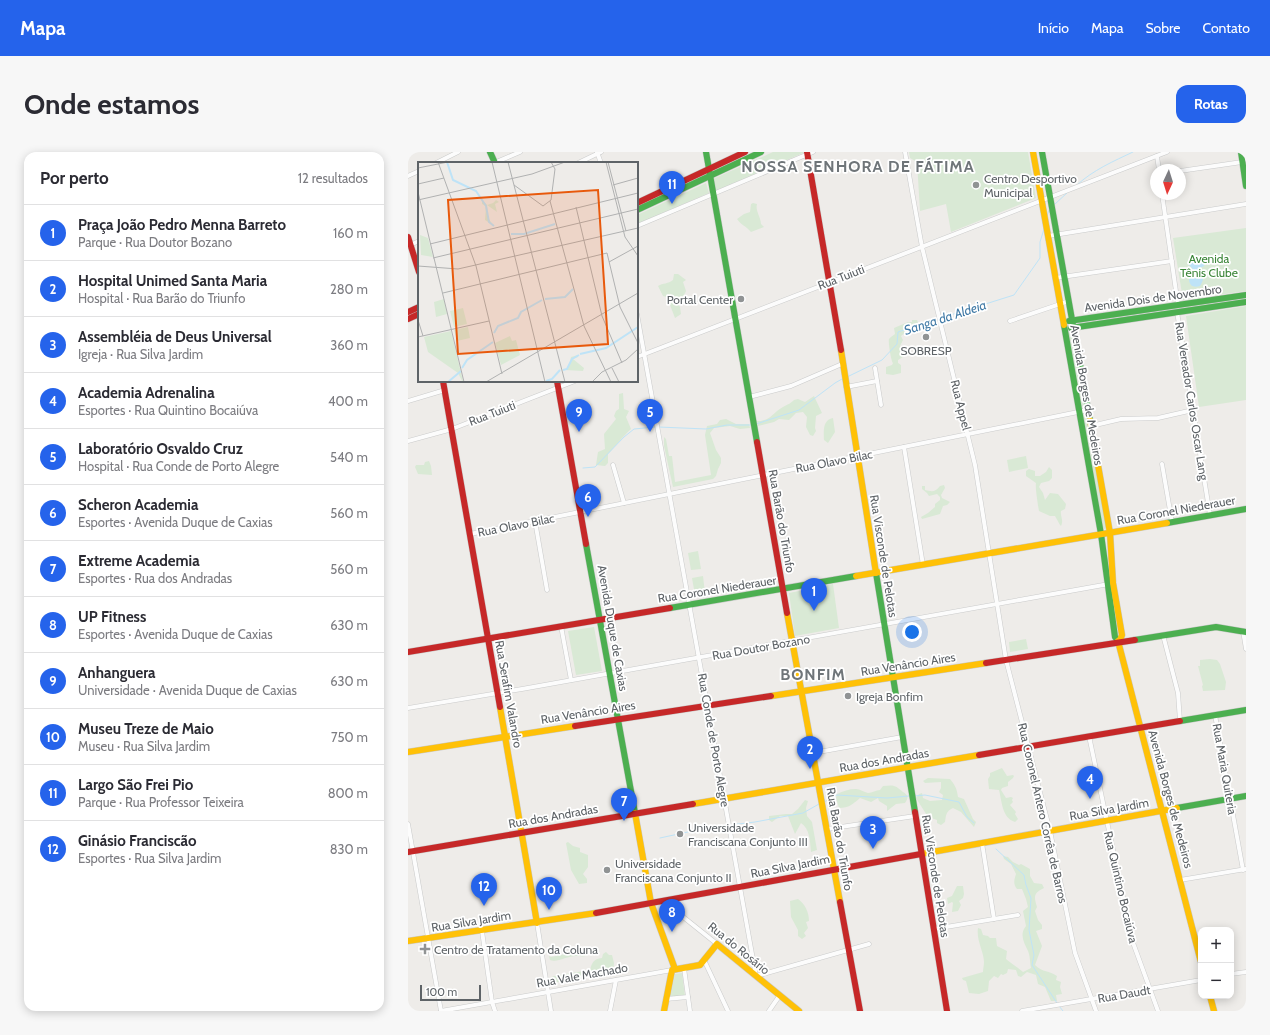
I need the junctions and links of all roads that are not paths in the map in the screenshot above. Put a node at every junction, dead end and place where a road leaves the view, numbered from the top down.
1 (458, 152) edge
2 (490, 152) edge
3 (520, 152) edge
4 (598, 152) edge
5 (706, 152) edge
6 (744, 152) edge
7 (761, 152) edge
8 (905, 152) edge
9 (1033, 152) edge
10 (1042, 152) edge
11 (1167, 152) edge
12 (1241, 152) edge
13 (809, 153) edge
14 (1157, 156) junction
15 (1044, 161) junction
16 (438, 162) edge
17 (494, 162) edge
18 (496, 162) edge
19 (580, 162) edge
20 (601, 162) edge
21 (1035, 162) junction
22 (1242, 162) junction
23 (1158, 164) edge
24 (708, 169) junction
25 (1186, 170) edge
26 (418, 171) edge
27 (408, 176) edge
28 (710, 176) junction
29 (1246, 186) edge
30 (714, 194) junction
31 (1046, 199) junction
32 (1163, 200) edge
33 (638, 204) edge
34 (1246, 204) edge
35 (638, 210) edge
36 (1165, 217) junction
37 (638, 226) edge
38 (1057, 234) junction
39 (1048, 236) junction
40 (408, 237) edge
41 (418, 242) edge
42 (409, 246) edge
43 (922, 247) junction
44 (1172, 262) junction
45 (418, 269) edge
46 (1064, 276) junction
47 (1055, 278) junction
48 (830, 282) junction
49 (1246, 295) edge
50 (1069, 301) junction
51 (1246, 302) edge
52 (1060, 304) junction
53 (418, 307) edge
54 (1178, 308) junction
55 (408, 312) edge
56 (418, 314) edge
57 (736, 318) junction
58 (408, 319) edge
59 (638, 320) edge
60 (1010, 321) dead end
61 (1073, 324) junction
62 (1064, 325) junction
63 (644, 354) junction
64 (638, 357) edge
65 (842, 364) junction
66 (875, 368) dead end
67 (877, 381) junction
68 (443, 382) edge
69 (569, 382) edge
70 (558, 384) edge
71 (846, 387) junction
72 (445, 390) junction
73 (749, 397) junction
74 (408, 401) edge
75 (881, 405) dead end
76 (1088, 410) junction
77 (1193, 410) junction
78 (1079, 412) junction
79 (1091, 426) junction
80 (452, 429) junction
81 (968, 434) junction
82 (408, 441) edge
83 (904, 447) junction
84 (857, 457) junction
85 (1162, 464) dead end
86 (613, 465) dead end
87 (763, 476) junction
88 (670, 494) junction
89 (624, 503) junction
90 (1246, 508) edge
91 (581, 512) junction
92 (1210, 515) junction
93 (536, 521) junction
94 (1172, 522) junction
95 (1110, 533) junction
96 (470, 534) junction
97 (1101, 534) junction
98 (989, 553) junction
99 (922, 565) junction
100 (875, 573) junction
101 (1111, 584) junction
102 (783, 589) junction
103 (547, 590) dead end
104 (690, 604) junction
105 (997, 604) junction
106 (600, 619) junction
107 (884, 624) junction
108 (561, 626) junction
109 (1244, 632) edge
110 (1163, 635) junction
111 (488, 638) junction
112 (792, 641) junction
113 (1119, 642) junction
114 (1246, 649) edge
115 (408, 652) edge
116 (699, 658) junction
117 (1006, 660) junction
118 (609, 674) junction
119 (893, 677) junction
120 (571, 680) junction
121 (801, 691) junction
122 (498, 694) junction
123 (708, 705) junction
124 (408, 708) edge
125 (1246, 710) edge
126 (1215, 715) junction
127 (618, 719) junction
128 (1180, 721) junction
129 (1140, 727) junction
130 (506, 736) junction
131 (1089, 736) junction
132 (902, 738) junction
133 (1028, 746) junction
134 (408, 752) edge
135 (813, 753) junction
136 (907, 767) junction
137 (819, 782) junction
138 (1246, 796) edge
139 (725, 798) junction
140 (1230, 799) junction
141 (1162, 811) junction
142 (636, 813) junction
143 (915, 816) junction
144 (1107, 820) junction
145 (408, 824) edge
146 (827, 829) junction
147 (1050, 831) junction
148 (522, 832) junction
149 (982, 843) junction
150 (410, 851) edge
151 (922, 854) junction
152 (834, 868) junction
153 (1245, 870) edge
154 (1180, 880) junction
155 (741, 886) junction
156 (669, 900) junction
157 (651, 903) junction
158 (1018, 915) dead end
159 (994, 919) junction
160 (537, 923) junction
161 (934, 929) junction
162 (482, 931) junction
163 (428, 939) junction
164 (408, 941) edge
165 (717, 944) junction
166 (869, 944) dead end
167 (849, 950) junction
168 (1198, 950) edge
169 (704, 960) junction
170 (684, 968) junction
171 (674, 970) junction
172 (1246, 972) edge
173 (1234, 974) edge
174 (756, 976) junction
175 (616, 980) junction
176 (1198, 981) edge
177 (1150, 989) junction
178 (548, 992) junction
179 (780, 995) junction
180 (688, 997) junction
181 (666, 999) junction
182 (1211, 999) edge
183 (1092, 1000) junction
184 (492, 1002) junction
185 (441, 1011) edge
186 (495, 1011) edge
187 (551, 1011) edge
188 (610, 1011) edge
189 (664, 1011) edge
190 (690, 1011) edge
191 (728, 1011) edge
192 (769, 1011) edge
193 (799, 1011) edge
194 (860, 1011) edge
195 (947, 1011) edge
196 (1022, 1011) edge
197 (1096, 1011) edge
198 (1158, 1011) edge
199 (1214, 1011) edge

1 - 16 street
2 - 17 street
3 - 18 street
4 - 19 street
4 - 20 street
5 - 24 street, Rua Barão do Triunfo
6 - 24 street
7 - 28 street
8 - 43 street, Rua Appel
9 - 21 street, Avenida Borges de Medeiros
10 - 15 street, Avenida Borges de Medeiros
11 - 14 street, Rua Tuiuti
12 - 22 street
13 - 30 street
13 - 48 street, Rua Visconde de Pelotas
14 - 23 street
14 - 31 street, Rua Tuiuti
15 - 21 street
15 - 31 street, Avenida Borges de Medeiros
21 - 31 street, Avenida Borges de Medeiros
22 - 25 street
22 - 29 street
24 - 28 street, Rua Barão do Triunfo
24 - 33 street
26 - 27 street
28 - 30 street, Rua Barão do Triunfo
28 - 35 street
30 - 37 street
30 - 57 street, Rua Barão do Triunfo
31 - 38 street, Avenida Borges de Medeiros
31 - 39 street, Avenida Borges de Medeiros
31 - 43 street, Rua Tuiuti
32 - 36 street, Rua Vereador Carlos Oscar Lang
34 - 36 street
36 - 38 street
36 - 44 street, Rua Vereador Carlos Oscar Lang
38 - 39 street
38 - 46 street, Avenida Borges de Medeiros
39 - 47 street, Avenida Borges de Medeiros
40 - 42 street
41 - 42 street
42 - 45 street
43 - 48 street, Rua Tuiuti
43 - 81 street, Rua Appel
44 - 46 street
44 - 54 street, Rua Vereador Carlos Oscar Lang
46 - 47 street
46 - 50 street, Avenida Borges de Medeiros
47 - 52 street, Avenida Borges de Medeiros
48 - 57 street, Rua Tuiuti
48 - 65 street, Rua Visconde de Pelotas
49 - 54 street, Avenida Dois de Novembro
50 - 52 street
50 - 61 street, Avenida Borges de Medeiros
51 - 54 street, Avenida Dois de Novembro
52 - 60 street
52 - 62 street, Avenida Borges de Medeiros
53 - 55 street
54 - 61 street, Avenida Dois de Novembro
54 - 77 street, Rua Vereador Carlos Oscar Lang
56 - 58 street
57 - 63 street, Rua Tuiuti
57 - 73 street, Rua Barão do Triunfo
59 - 63 street, Rua Conde de Porto Alegre
61 - 62 street, Avenida Dois de Novembro
61 - 76 street, Avenida Borges de Medeiros
62 - 78 street, Avenida Borges de Medeiros
63 - 64 street, Rua Tuiuti
63 - 88 street, Rua Conde de Porto Alegre
65 - 71 street, Rua Visconde de Pelotas
65 - 73 street
66 - 67 street
67 - 71 street
67 - 75 street
68 - 72 street, Rua Serafim Valandro
69 - 70 street, Rua Tuiuti
70 - 80 street, Rua Tuiuti
70 - 91 street, Avenida Duque de Caxias
71 - 84 street, Rua Visconde de Pelotas
72 - 74 street
72 - 80 street, Rua Serafim Valandro
73 - 87 street, Rua Barão do Triunfo
76 - 78 street, Rua Olavo Bilac
76 - 79 street, Avenida Borges de Medeiros
77 - 79 street
77 - 92 street, Rua Vereador Carlos Oscar Lang
78 - 81 street, Rua Olavo Bilac
78 - 97 street, Avenida Borges de Medeiros
79 - 95 street, Avenida Borges de Medeiros
80 - 82 street, Rua Tuiuti
80 - 96 street, Rua Serafim Valandro
81 - 83 street, Rua Olavo Bilac
81 - 98 street, Rua Appel
83 - 84 street, Rua Olavo Bilac
83 - 99 street
84 - 87 street, Rua Olavo Bilac
84 - 100 street, Rua Visconde de Pelotas
85 - 94 street
86 - 89 street
87 - 88 street, Rua Olavo Bilac
87 - 102 street, Rua Barão do Triunfo
88 - 89 street, Rua Olavo Bilac
88 - 104 street, Rua Conde de Porto Alegre
89 - 91 street, Rua Olavo Bilac
90 - 92 street, Rua Coronel Niederauer
91 - 93 street, Rua Olavo Bilac
91 - 106 street, Avenida Duque de Caxias
92 - 94 street, Rua Coronel Niederauer
93 - 96 street, Rua Olavo Bilac
93 - 103 street
94 - 95 street, Rua Coronel Niederauer
95 - 97 street, Rua Coronel Niederauer
95 - 101 street, Avenida Borges de Medeiros
96 - 111 street, Rua Serafim Valandro
97 - 98 street, Rua Coronel Niederauer
97 - 101 street, Avenida Borges de Medeiros
98 - 99 street, Rua Coronel Niederauer
98 - 105 street, Rua Appel
99 - 100 street, Rua Coronel Niederauer
100 - 102 street, Rua Coronel Niederauer
100 - 107 street, Rua Visconde de Pelotas
101 - 105 street, Rua Doutor Bozano
101 - 113 street, Avenida Borges de Medeiros
102 - 104 street, Rua Coronel Niederauer
102 - 112 street, Rua Barão do Triunfo
104 - 106 street, Rua Coronel Niederauer
104 - 116 street, Rua Conde de Porto Alegre
105 - 107 street, Rua Doutor Bozano
105 - 117 street, Rua Appel
106 - 108 street, Rua Coronel Niederauer
106 - 118 street, Avenida Duque de Caxias
107 - 112 street, Rua Doutor Bozano
107 - 119 street, Rua Visconde de Pelotas
108 - 111 street, Rua Coronel Niederauer
108 - 120 street
109 - 110 street, Rua Venâncio Aires
109 - 114 street
110 - 113 street, Rua Venâncio Aires
110 - 128 street
111 - 115 street, Rua Coronel Niederauer
111 - 122 street, Rua Serafim Valandro
112 - 116 street, Rua Doutor Bozano
112 - 121 street, Rua Barão do Triunfo
113 - 117 street, Rua Venâncio Aires
113 - 129 street, Avenida Borges de Medeiros
116 - 118 street, Rua Doutor Bozano
116 - 123 street, Rua Conde de Porto Alegre
117 - 119 street, Rua Venâncio Aires
117 - 133 street, Rua Coronel Antero Corrêa de Barros
118 - 120 street, Rua Doutor Bozano
118 - 127 street, Avenida Duque de Caxias
119 - 121 street, Rua Venâncio Aires
119 - 132 street, Rua Visconde de Pelotas
120 - 122 street, Rua Doutor Bozano
121 - 123 street, Rua Venâncio Aires
121 - 135 street, Rua Barão do Triunfo
122 - 124 street, Rua Doutor Bozano
122 - 130 street, Rua Serafim Valandro
123 - 127 street, Rua Venâncio Aires
123 - 139 street, Rua Conde de Porto Alegre
125 - 126 street, Rua dos Andradas
126 - 128 street, Rua dos Andradas
126 - 140 street, Rua Maria Quiteria
127 - 130 street, Rua Venâncio Aires
127 - 142 street, Avenida Duque de Caxias
128 - 129 street, Rua dos Andradas
129 - 131 street, Rua dos Andradas
129 - 141 street, Avenida Borges de Medeiros
130 - 134 street, Rua Venâncio Aires
130 - 148 street, Rua Serafim Valandro
131 - 133 street, Rua dos Andradas
131 - 144 street, Rua Quintino Bocaiúva
132 - 135 street
132 - 136 street, Rua Visconde de Pelotas
133 - 136 street, Rua dos Andradas
133 - 147 street, Rua Coronel Antero Corrêa de Barros
135 - 137 street, Rua Barão do Triunfo
136 - 137 street, Rua dos Andradas
136 - 143 street, Rua Visconde de Pelotas
137 - 139 street, Rua dos Andradas
137 - 146 street, Rua Barão do Triunfo
138 - 140 street, Rua Silva Jardim
139 - 142 street, Rua dos Andradas
139 - 155 street, Rua Conde de Porto Alegre
140 - 141 street, Rua Silva Jardim
140 - 153 street, Rua Maria Quiteria
141 - 144 street, Rua Silva Jardim
141 - 154 street, Avenida Borges de Medeiros
142 - 148 street, Rua dos Andradas
142 - 157 street, Avenida Duque de Caxias
143 - 146 street
143 - 151 street, Rua Visconde de Pelotas
144 - 147 street, Rua Silva Jardim
144 - 177 street, Rua Quintino Bocaiúva
145 - 150 street
146 - 152 street, Rua Barão do Triunfo
147 - 149 street, Rua Silva Jardim
147 - 183 street, Rua Coronel Antero Corrêa de Barros
148 - 150 street, Rua dos Andradas
148 - 160 street, Rua Serafim Valandro
149 - 151 street, Rua Silva Jardim
149 - 159 street
150 - 163 street
151 - 152 street, Rua Silva Jardim
151 - 161 street, Rua Visconde de Pelotas
152 - 155 street, Rua Silva Jardim
152 - 167 street, Rua Barão do Triunfo
153 - 154 street
154 - 168 street, Avenida Borges de Medeiros
155 - 156 street, Rua Silva Jardim
155 - 174 street, Rua Conde de Porto Alegre
156 - 157 street, Rua Silva Jardim
156 - 165 street, Rua do Rosário
157 - 160 street, Rua Silva Jardim
157 - 171 street, Avenida Duque de Caxias
158 - 159 street
159 - 161 street
160 - 162 street, Rua Silva Jardim
160 - 178 street, Rua Serafim Valandro
161 - 195 street, Rua Visconde de Pelotas
162 - 163 street, Rua Silva Jardim
162 - 184 street
163 - 164 street, Rua Silva Jardim
163 - 185 street
165 - 169 street, Rua Vale Machado
165 - 174 street, Rua do Rosário
166 - 167 street
167 - 174 street
167 - 194 street, Rua Barão do Triunfo
169 - 170 street, Rua Vale Machado
169 - 191 street
170 - 171 street, Rua Vale Machado
170 - 180 street
171 - 175 street, Rua Vale Machado
171 - 181 street
172 - 173 street
174 - 179 street, Rua do Rosário
175 - 178 street, Rua Vale Machado
175 - 188 street
176 - 177 street, Rua Daudt
177 - 183 street, Rua Daudt
177 - 198 street, Rua Quintino Bocaiúva
178 - 184 street, Rua Vale Machado
178 - 187 street, Rua Serafim Valandro
179 - 192 street
179 - 193 street, Rua do Rosário
180 - 181 street
180 - 190 street
181 - 189 street
182 - 199 street
183 - 196 street, Rua Daudt
183 - 197 street, Rua Coronel Antero Corrêa de Barros
184 - 185 street, Rua Vale Machado
184 - 186 street

